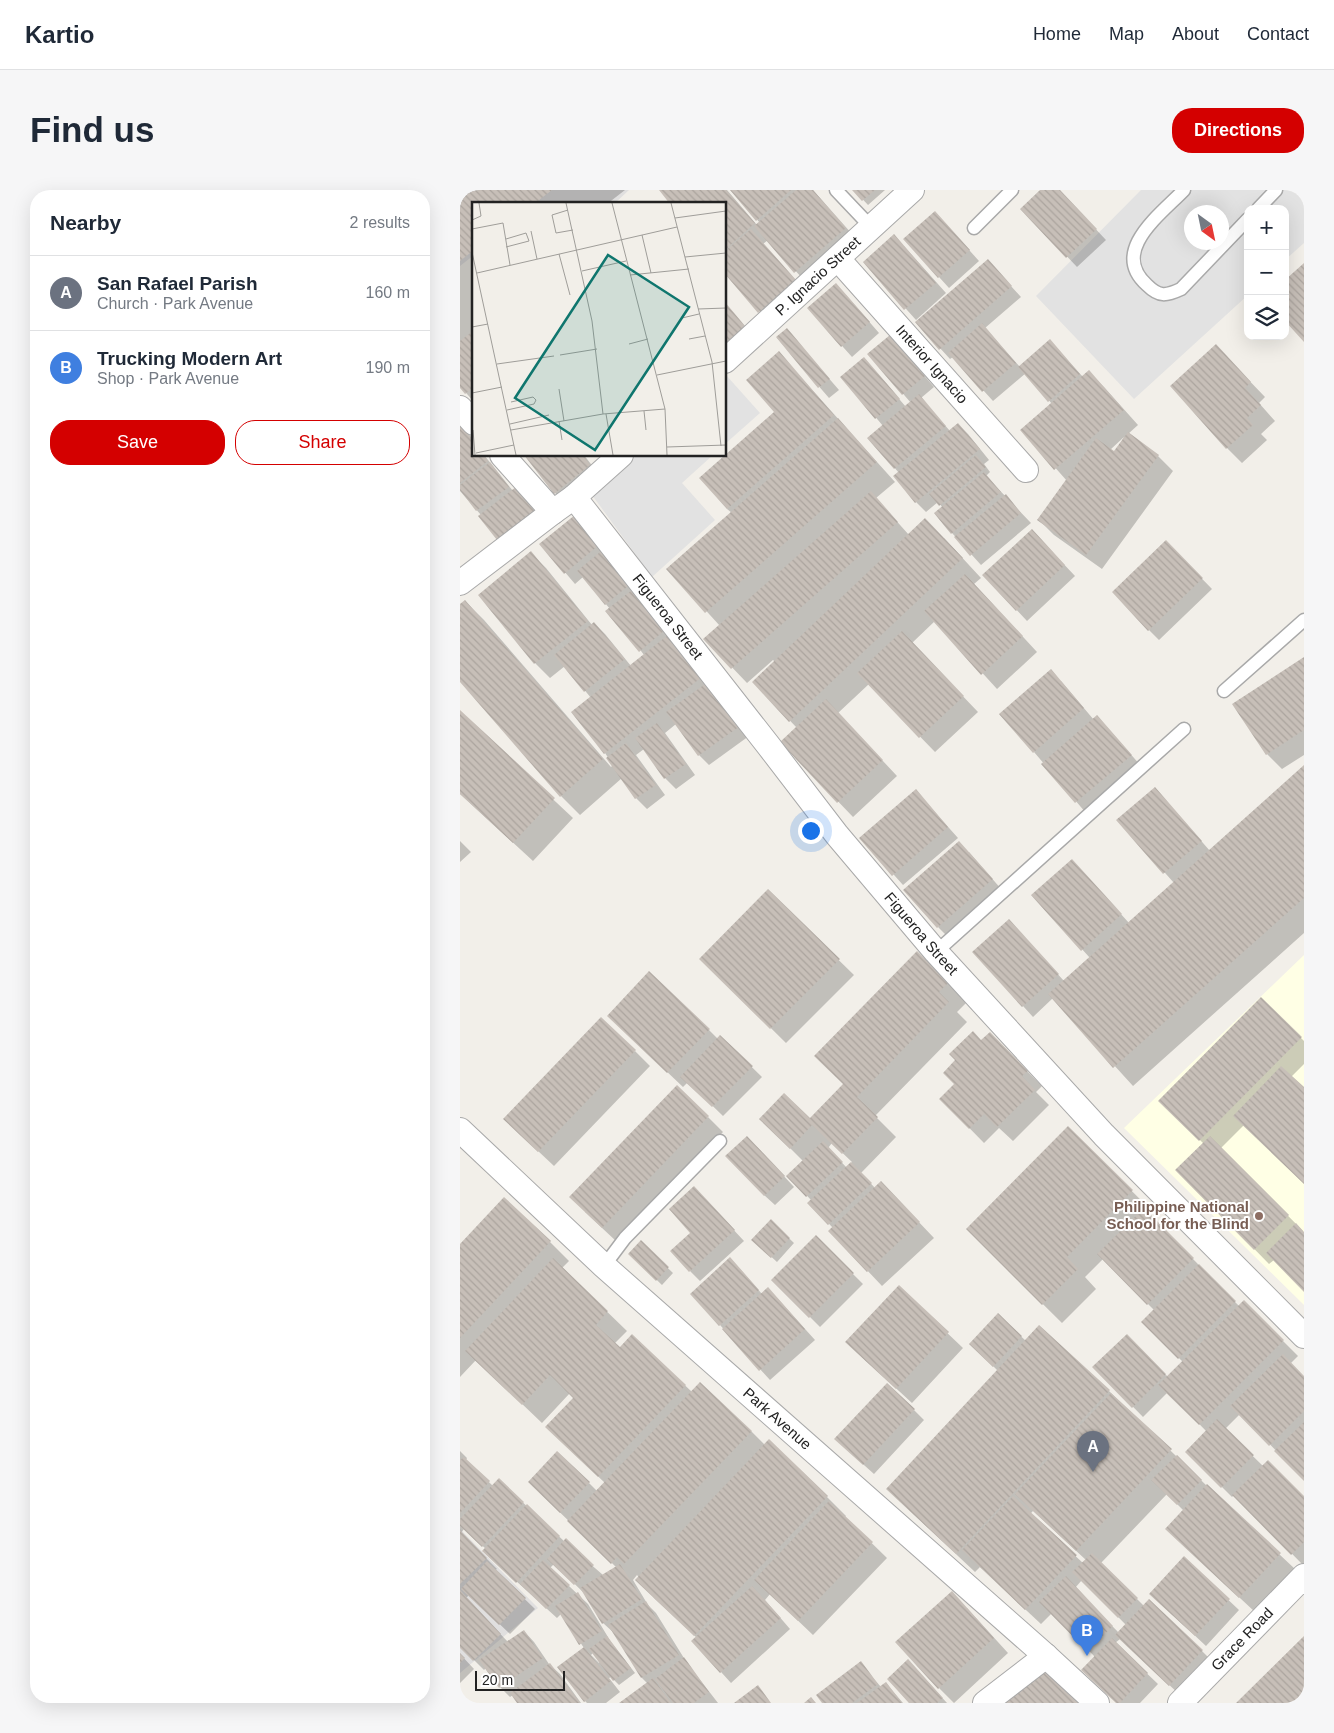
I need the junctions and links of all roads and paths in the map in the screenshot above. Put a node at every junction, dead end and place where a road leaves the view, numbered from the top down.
1 (836, 190) edge
2 (912, 190) edge
3 (1012, 190) edge
4 (1184, 190) edge
5 (1276, 190) edge
6 (1262, 205) edge
7 (1244, 224) edge
8 (872, 228) junction
9 (974, 228) dead end
10 (838, 259) junction
11 (726, 360) edge
12 (460, 408) edge
13 (472, 421) edge
14 (503, 456) edge
15 (620, 456) edge
16 (1026, 470) dead end
17 (574, 498) junction
18 (553, 512) junction
19 (460, 583) edge
20 (1304, 620) edge
21 (1224, 690) dead end
22 (1184, 729) dead end
23 (936, 952) junction
24 (460, 1130) edge
25 (720, 1141) dead end
26 (604, 1266) junction
27 (1304, 1336) edge
28 (1304, 1576) edge
29 (1046, 1656) junction
30 (986, 1703) edge
31 (1097, 1703) edge
32 (1180, 1703) edge

1 - 8 lane
2 - 8 street, P. Ignacio Street
3 - 9 lane
4 - 7 lane
5 - 6 lane
8 - 10 street, P. Ignacio Street
10 - 11 street, P. Ignacio Street
10 - 16 street, Interior Ignacio
12 - 13 street
14 - 18 street
15 - 17 street
17 - 18 street
17 - 23 street, Figueroa Street
18 - 19 street
20 - 21 lane
22 - 23 lane
23 - 27 street, Figueroa Street
24 - 26 street, Park Avenue
25 - 26 lane
26 - 29 street, Park Avenue
28 - 32 street, Grace Road
29 - 30 street
29 - 31 street, Park Avenue

